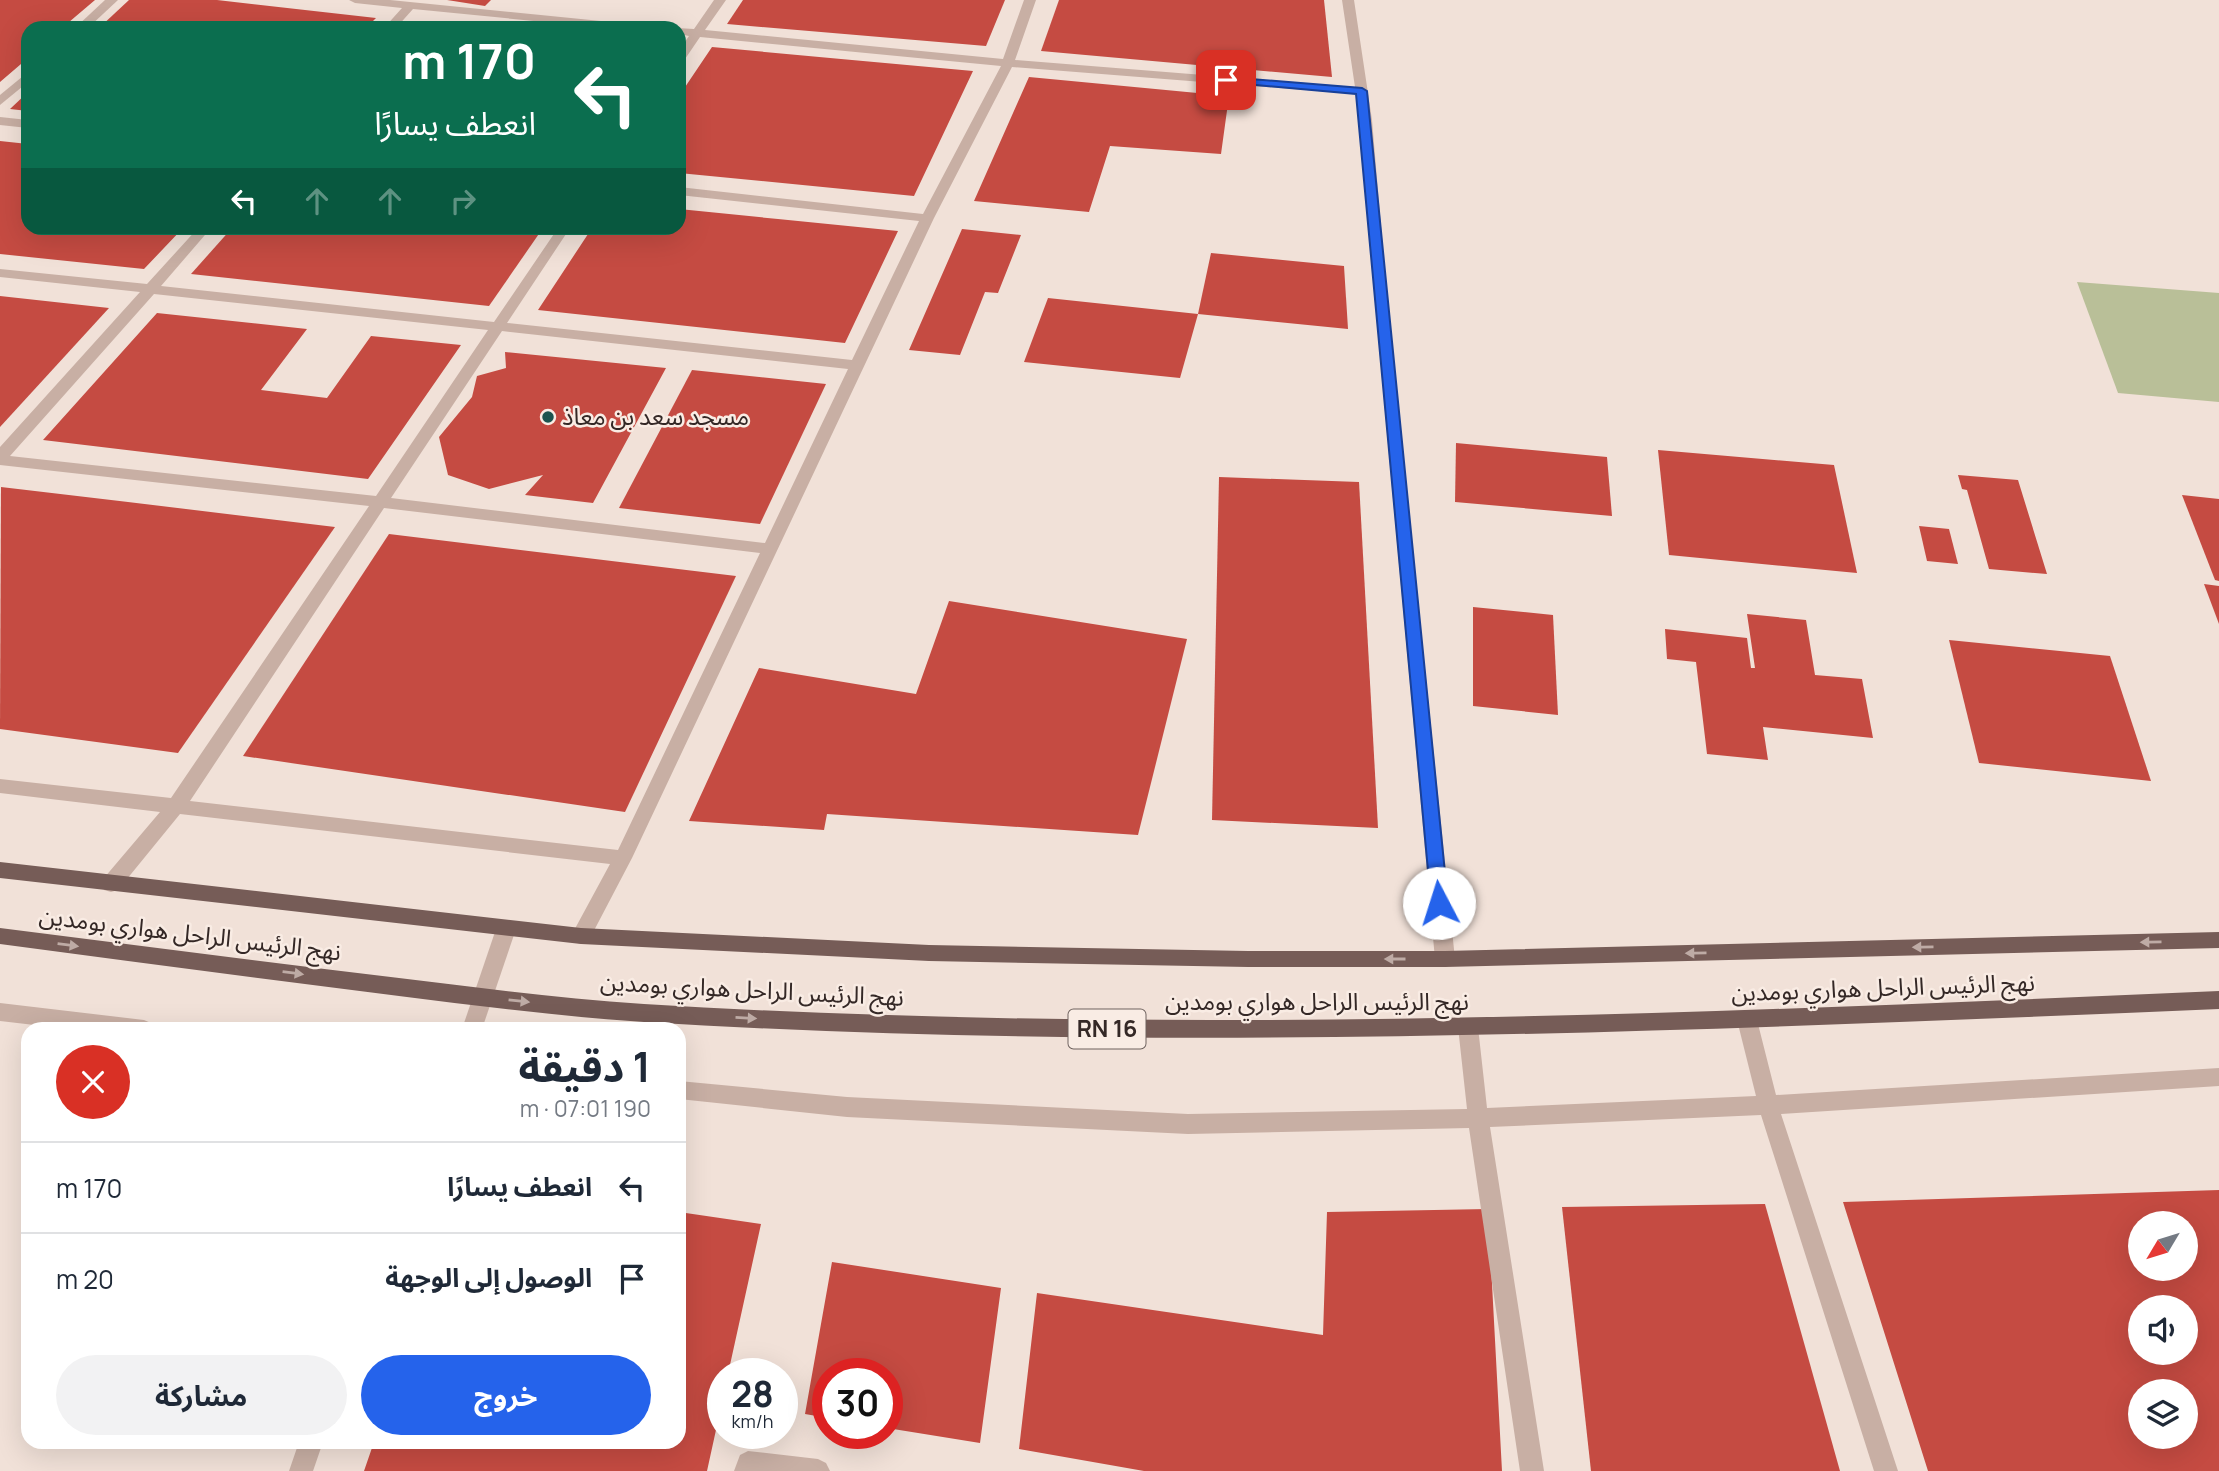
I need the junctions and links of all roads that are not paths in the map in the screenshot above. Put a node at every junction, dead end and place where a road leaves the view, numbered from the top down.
1 (112, 0) edge
2 (355, 0) edge
3 (720, 0) edge
4 (1030, 0) edge
5 (1348, 0) edge
6 (409, 7) junction
7 (89, 21) edge
8 (396, 21) edge
9 (564, 21) edge
10 (686, 32) edge
11 (697, 33) junction
12 (686, 50) edge
13 (1008, 63) junction
14 (21, 82) edge
15 (1362, 91) junction
16 (0, 101) edge
17 (0, 121) edge
18 (21, 123) edge
19 (686, 192) edge
20 (927, 218) junction
21 (198, 235) edge
22 (559, 235) edge
23 (0, 273) edge
24 (150, 287) junction
25 (495, 326) junction
26 (858, 365) junction
27 (0, 458) edge
28 (382, 502) junction
29 (771, 549) junction
30 (0, 786) edge
31 (176, 806) junction
32 (623, 858) junction
33 (0, 870) edge
34 (111, 884) junction
35 (506, 929) junction
36 (0, 936) edge
37 (581, 936) junction
38 (2219, 940) edge
39 (1445, 959) junction
40 (484, 998) junction
41 (2219, 1000) edge
42 (0, 1012) edge
43 (1747, 1020) junction
44 (85, 1022) edge
45 (475, 1022) edge
46 (1468, 1027) junction
47 (2219, 1077) edge
48 (686, 1091) edge
49 (1768, 1105) junction
50 (1478, 1118) junction
51 (309, 1449) edge
52 (301, 1471) edge
53 (746, 1471) edge
54 (818, 1471) edge
55 (1532, 1471) edge
56 (1886, 1471) edge

1 - 7 street
2 - 6 street
3 - 11 street
4 - 13 street
5 - 15 street
6 - 8 street
6 - 9 street
10 - 11 street
11 - 12 street
11 - 13 street
13 - 15 street
13 - 20 street
14 - 16 street
15 - 39 street
17 - 18 street
19 - 20 street
20 - 26 street
21 - 24 street
22 - 25 street
23 - 24 street
24 - 25 street
24 - 27 street
25 - 26 street
25 - 28 street
26 - 29 street
27 - 28 street
28 - 29 street
28 - 31 street
29 - 32 street
30 - 31 street
31 - 32 street
31 - 34 street
32 - 37 street
33 - 34 main road, نهج الرئيس الراحل هواري بومدين
34 - 35 main road, نهج الرئيس الراحل هواري بومدين
35 - 37 main road, نهج الرئيس الراحل هواري بومدين
35 - 40 street
36 -> 40 main road, نهج الرئيس الراحل هواري بومدين / RN 16
39 -> 37 main road, نهج الرئيس الراحل هواري بومدين
38 -> 39 main road, نهج الرئيس الراحل هواري بومدين
40 - 45 street
40 -> 46 main road, نهج الرئيس الراحل هواري بومدين / RN 16
41 - 43 main road, نهج الرئيس الراحل هواري بومدين / RN 16
42 - 44 street
43 - 46 main road, نهج الرئيس الراحل هواري بومدين / RN 16
43 - 49 street
46 - 50 street
47 - 49 street
48 - 50 street
49 - 50 street
49 - 56 street
50 - 55 street
51 - 52 street
53 - 54 street

